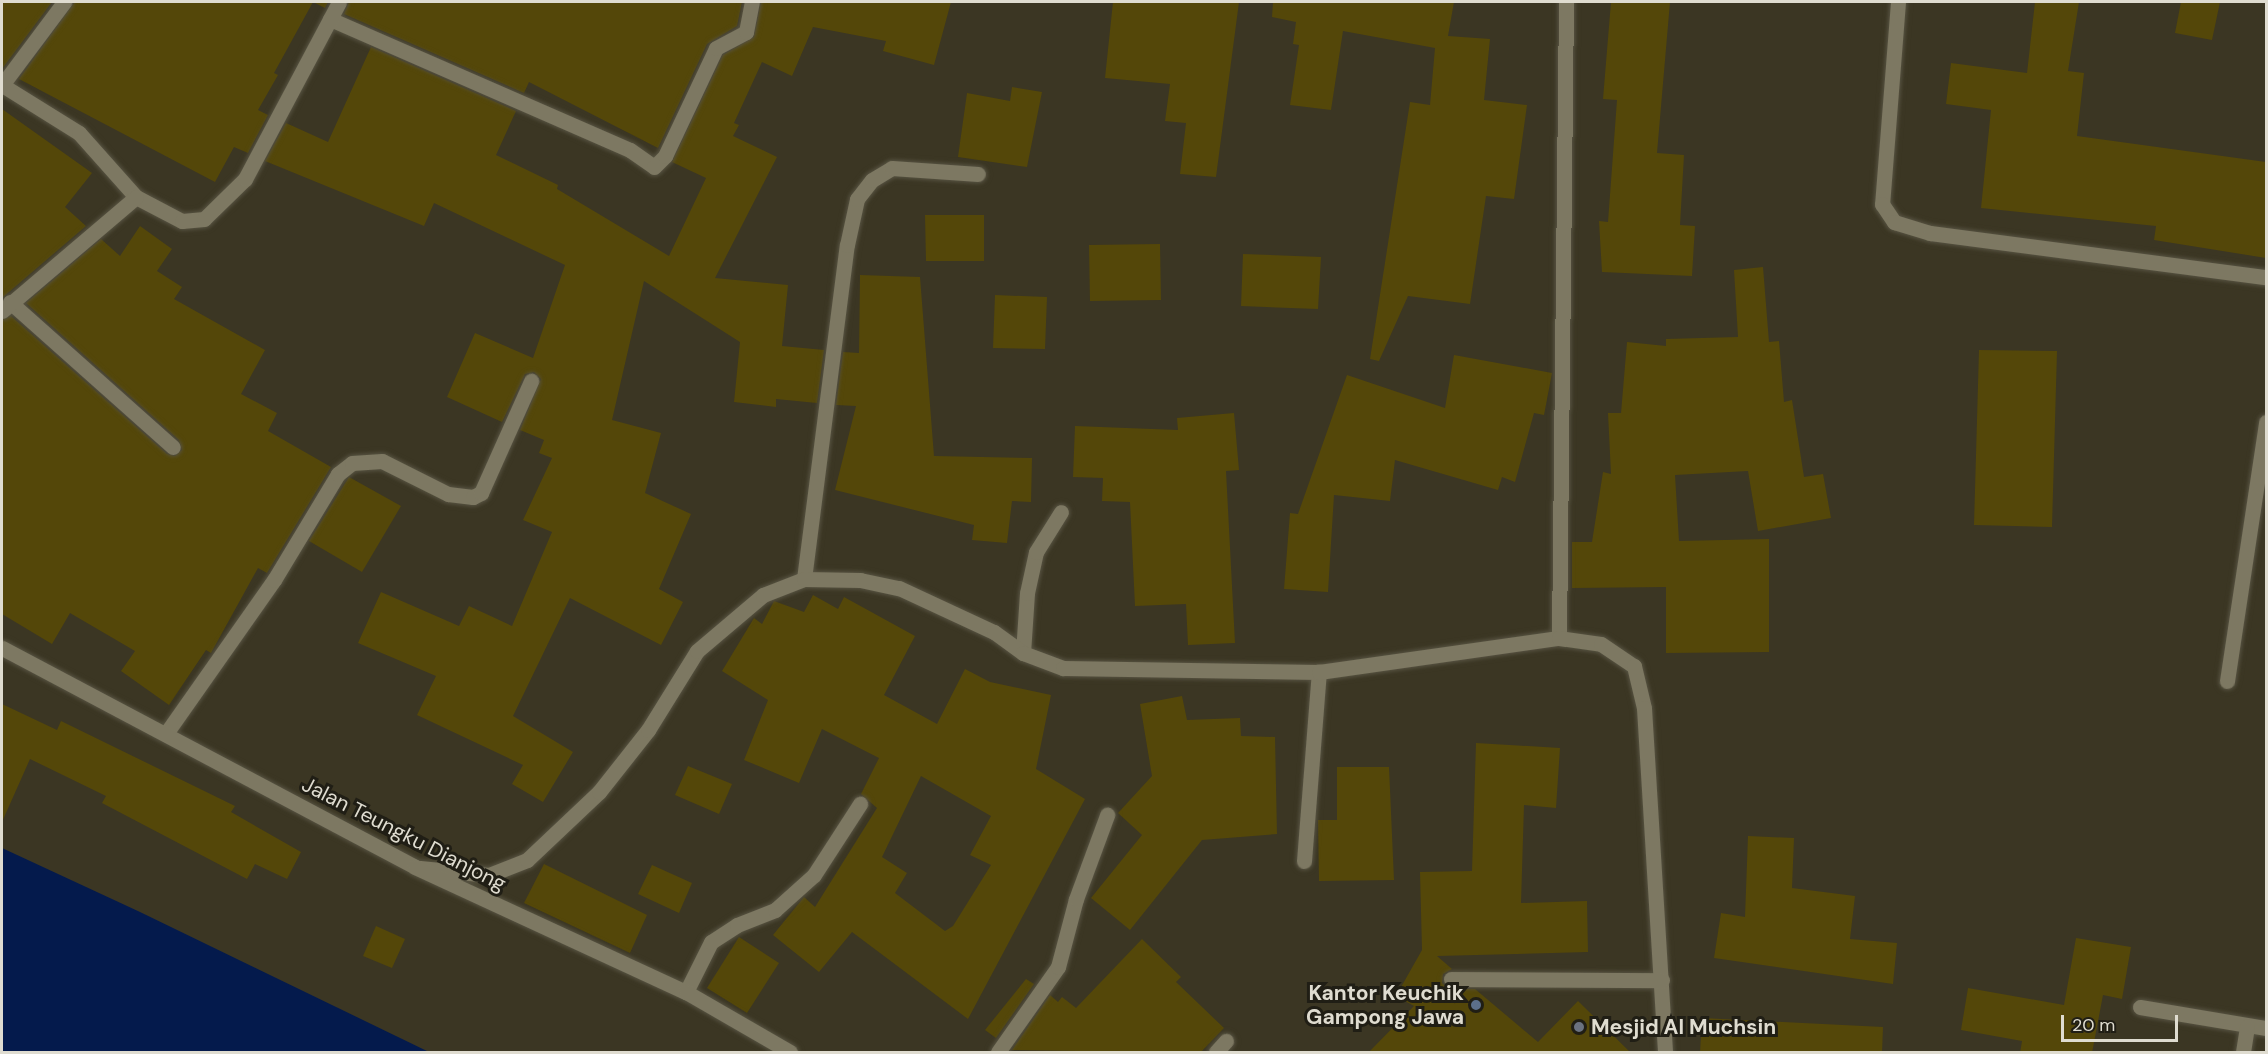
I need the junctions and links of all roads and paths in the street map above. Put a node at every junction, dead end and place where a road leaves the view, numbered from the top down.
1 (64, 2) edge
2 (339, 2) edge
3 (752, 2) edge
4 (1566, 2) edge
5 (1898, 2) edge
6 (330, 19) junction
7 (2, 85) edge
8 (978, 174) dead end
9 (136, 196) junction
10 (2266, 277) edge
11 (6, 307) edge
12 (531, 381) dead end
13 (2266, 422) edge
14 (173, 447) dead end
15 (1061, 512) dead end
16 (804, 579) junction
17 (1559, 638) junction
18 (2, 648) edge
19 (1023, 653) junction
20 (1318, 672) junction
21 (2227, 681) dead end
22 (167, 732) junction
23 (860, 804) dead end
24 (1107, 815) dead end
25 (1304, 861) dead end
26 (415, 867) junction
27 (1451, 979) dead end
28 (1662, 980) junction
29 (686, 992) junction
30 (2140, 1007) dead end
31 (2247, 1026) junction
32 (2266, 1028) edge
33 (790, 1053) edge
34 (998, 1053) edge
35 (1665, 1053) edge
36 (2243, 1053) edge

1 - 7 street
2 - 6 street
3 - 6 street
4 - 17 street
5 - 10 street
6 - 9 street
7 - 9 street
8 - 16 street
9 - 11 street
11 - 14 street
12 - 22 street
13 - 21 street
15 - 19 street
16 - 19 street
16 - 26 street
17 - 20 street
17 - 28 street
18 - 22 street, Jalan Teungku Dianjong
19 - 20 street
20 - 25 street
22 - 26 street, Jalan Teungku Dianjong
23 - 29 street
24 - 34 street
26 - 29 street, Jalan Teungku Dianjong
27 - 28 street
28 - 35 street
29 - 33 street, Jalan Teungku Dianjong
30 - 31 street
31 - 32 street
31 - 36 street

